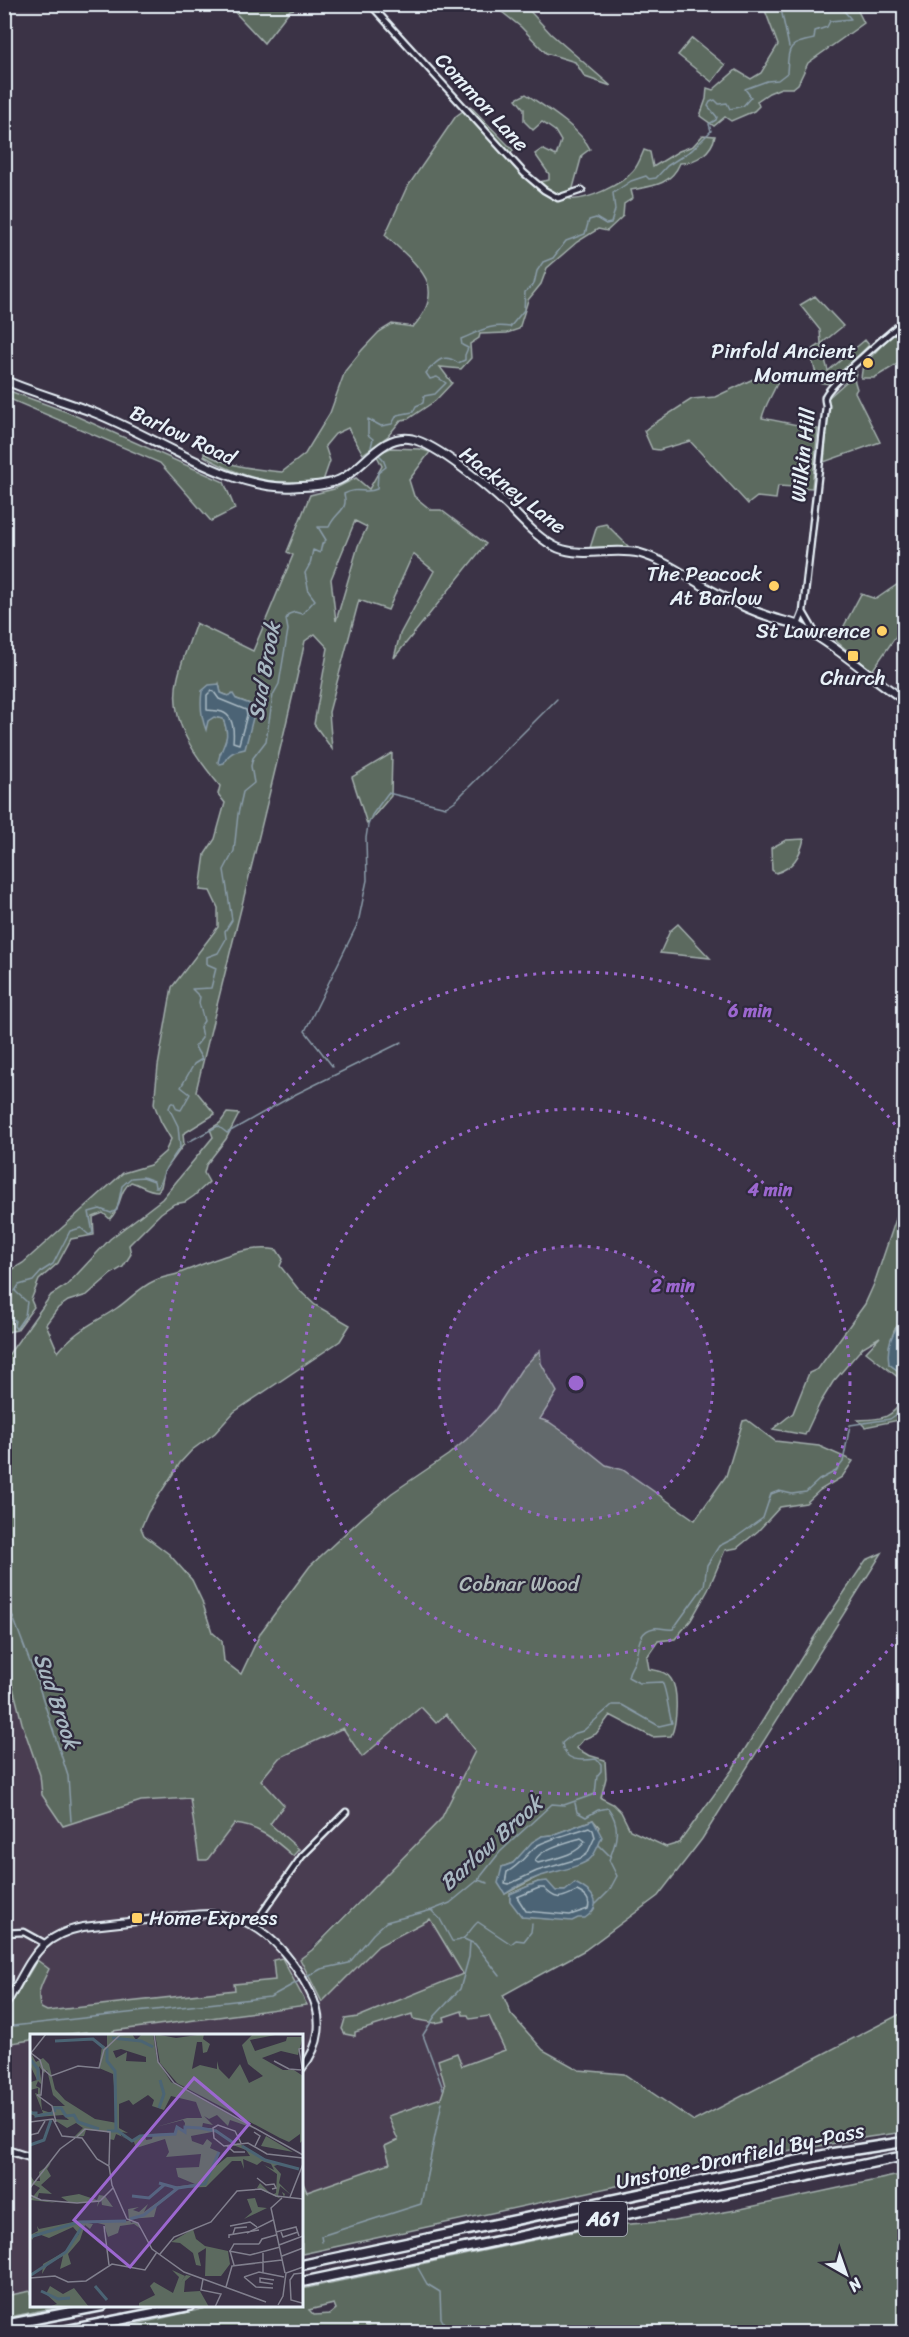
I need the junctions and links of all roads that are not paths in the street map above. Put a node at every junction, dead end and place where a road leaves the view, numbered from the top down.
1 (370, 4) edge
2 (582, 190) dead end
3 (904, 321) edge
4 (4, 380) edge
5 (351, 472) joint
6 (803, 612) junction
7 (798, 625) junction
8 (817, 636) junction
9 (904, 700) edge
10 (346, 1812) dead end
11 (253, 1926) junction
12 (4, 1932) edge
13 (44, 1943) junction
14 (4, 2007) edge
15 (303, 2067) edge
16 (904, 2142) edge
17 (4, 2149) edge
18 (904, 2156) edge
19 (30, 2157) edge
20 (303, 2265) edge
21 (303, 2282) edge
22 (97, 2307) edge
23 (184, 2307) edge
24 (4, 2325) edge
25 (58, 2332) edge

1 - 2 street, Common Lane
3 - 6 street, Wilkin Hill
4 - 5 main road, Barlow Road
5 - 7 main road, Hackney Lane
6 - 7 street, Wilkin Hill
6 - 8 street
7 - 8 main road, Hackney Lane
8 - 9 main road, Hackney Lane
10 - 11 street
11 - 13 street
11 - 15 street
12 - 13 street
13 - 14 street
16 - 20 highway, Unstone-Dronfield By-Pass / A61
17 - 19 street
18 - 21 highway, Unstone-Dronfield By-Pass / A61
22 - 24 highway
23 - 25 highway

